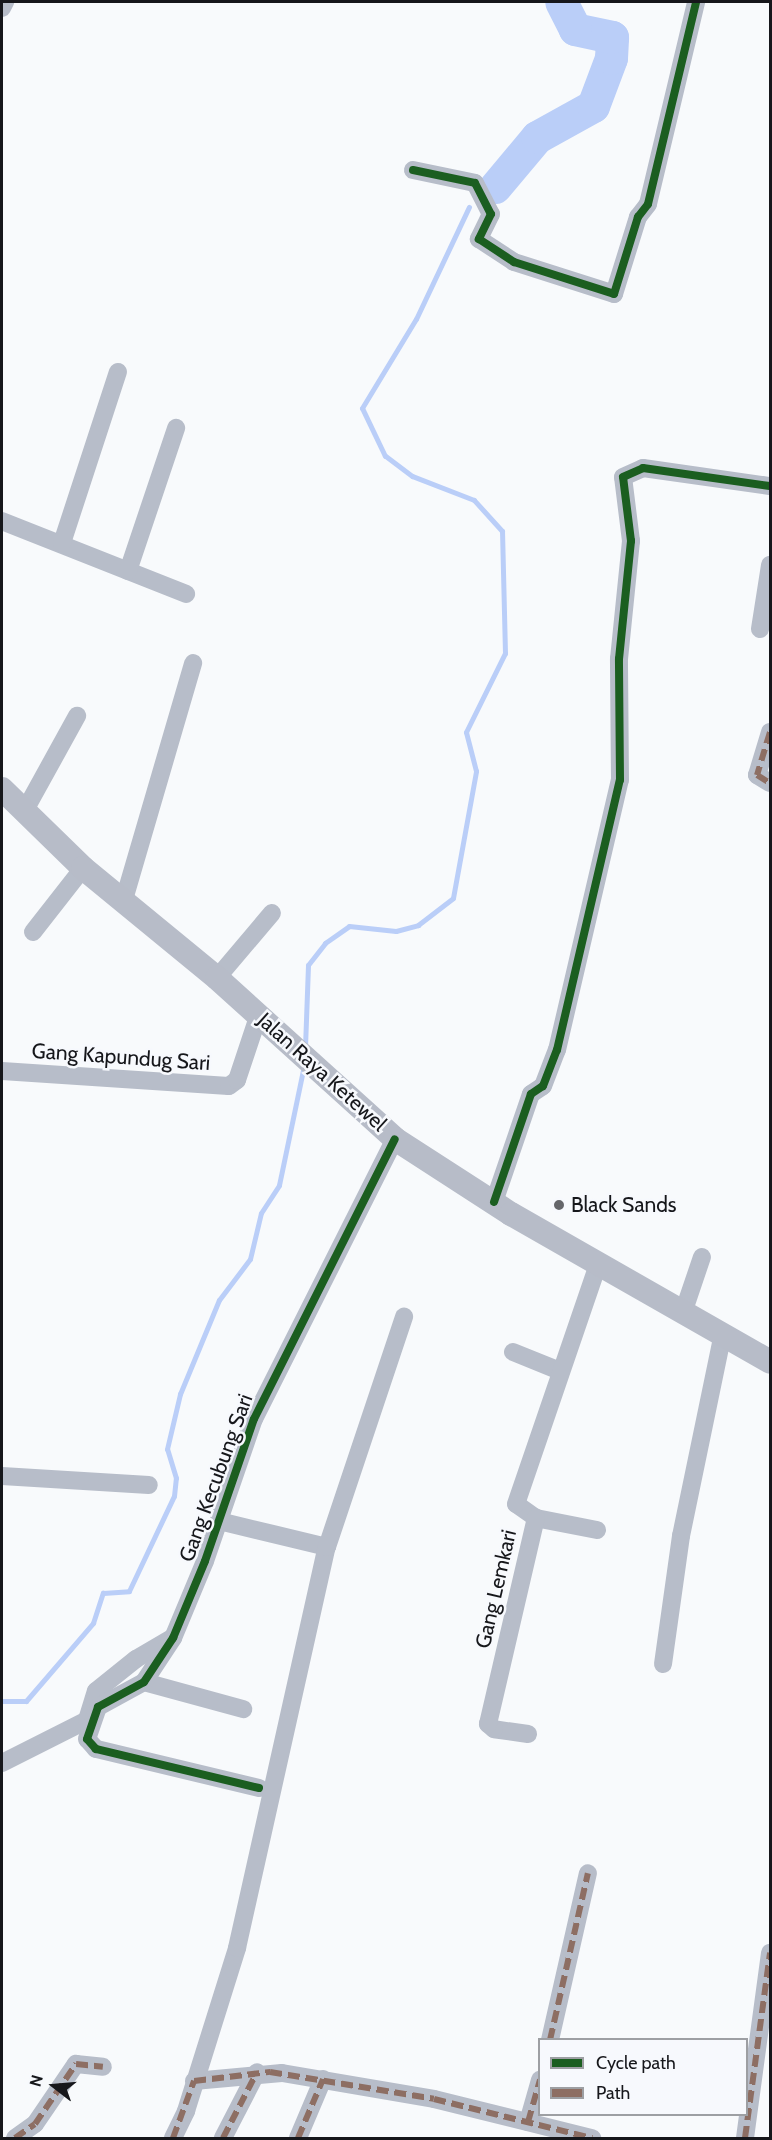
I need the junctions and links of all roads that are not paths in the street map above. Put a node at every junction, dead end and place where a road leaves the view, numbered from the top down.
1 (5, 2) edge
2 (696, 2) edge
3 (2, 8) edge
4 (413, 170) dead end
5 (118, 372) dead end
6 (177, 428) dead end
7 (771, 486) edge
8 (2, 521) edge
9 (62, 543) junction
10 (771, 565) edge
11 (128, 571) junction
12 (186, 594) dead end
13 (760, 629) dead end
14 (193, 663) dead end
15 (77, 716) dead end
16 (771, 732) edge
17 (771, 783) edge
18 (2, 789) edge
19 (24, 812) junction
20 (83, 868) junction
21 (123, 903) junction
22 (272, 912) dead end
23 (33, 932) dead end
24 (217, 978) junction
25 (259, 1014) junction
26 (2, 1071) edge
27 (395, 1139) junction
28 (494, 1202) junction
29 (702, 1257) dead end
30 (598, 1265) junction
31 (683, 1312) junction
32 (404, 1317) dead end
33 (723, 1334) junction
34 (513, 1352) dead end
35 (771, 1362) edge
36 (560, 1371) junction
37 (2, 1476) edge
38 (149, 1485) dead end
39 (536, 1518) junction
40 (219, 1521) junction
41 (597, 1530) dead end
42 (327, 1547) junction
43 (173, 1638) junction
44 (663, 1664) dead end
45 (144, 1682) junction
46 (243, 1708) dead end
47 (528, 1734) dead end
48 (2, 1762) edge
49 (259, 1788) dead end
50 (588, 1873) dead end
51 (771, 1953) edge
52 (550, 2038) edge
53 (104, 2067) dead end
54 (257, 2072) junction
55 (323, 2079) junction
56 (194, 2081) junction
57 (538, 2087) edge
58 (528, 2122) junction
59 (15, 2139) edge
60 (173, 2139) edge
61 (223, 2139) edge
62 (298, 2139) edge
63 (591, 2139) edge
64 (745, 2139) edge

1 - 3 street
2 - 4 street
5 - 9 street
6 - 11 street
7 - 28 street
8 - 9 street
9 - 11 street
10 - 13 street
11 - 12 street
14 - 21 street
15 - 19 street
16 - 17 street
18 - 19 main road, Jalan Raya Ketewel
19 - 20 main road, Jalan Raya Ketewel
20 - 21 main road, Jalan Raya Ketewel
20 - 23 street
21 - 24 main road, Jalan Raya Ketewel
22 - 24 street
24 - 25 main road, Jalan Raya Ketewel
25 - 26 street, Gang Kapundug Sari
25 - 27 main road, Jalan Raya Ketewel
27 - 28 main road, Jalan Raya Ketewel
27 - 40 street, Gang Kecubung Sari
28 - 30 main road, Jalan Raya Ketewel
29 - 31 street
30 - 31 main road, Jalan Raya Ketewel
30 - 36 street, Gang Lemkari
31 - 33 main road, Jalan Raya Ketewel
32 - 42 street
33 - 35 main road, Jalan Raya Ketewel
33 - 44 street
34 - 36 street
36 - 39 street, Gang Lemkari
37 - 38 street
39 - 41 street
39 - 47 street, Gang Lemkari
40 - 42 street
40 - 43 street, Gang Kecubung Sari
42 - 56 street
43 - 45 street, Gang Kecubung Sari
43 - 48 street
45 - 46 street
45 - 49 street, Gang Kecubung Sari
50 - 52 street
51 - 64 street
53 - 59 street
54 - 55 street
54 - 56 street
54 - 61 street
55 - 58 street
55 - 62 street
56 - 60 street
57 - 58 street
58 - 63 street

